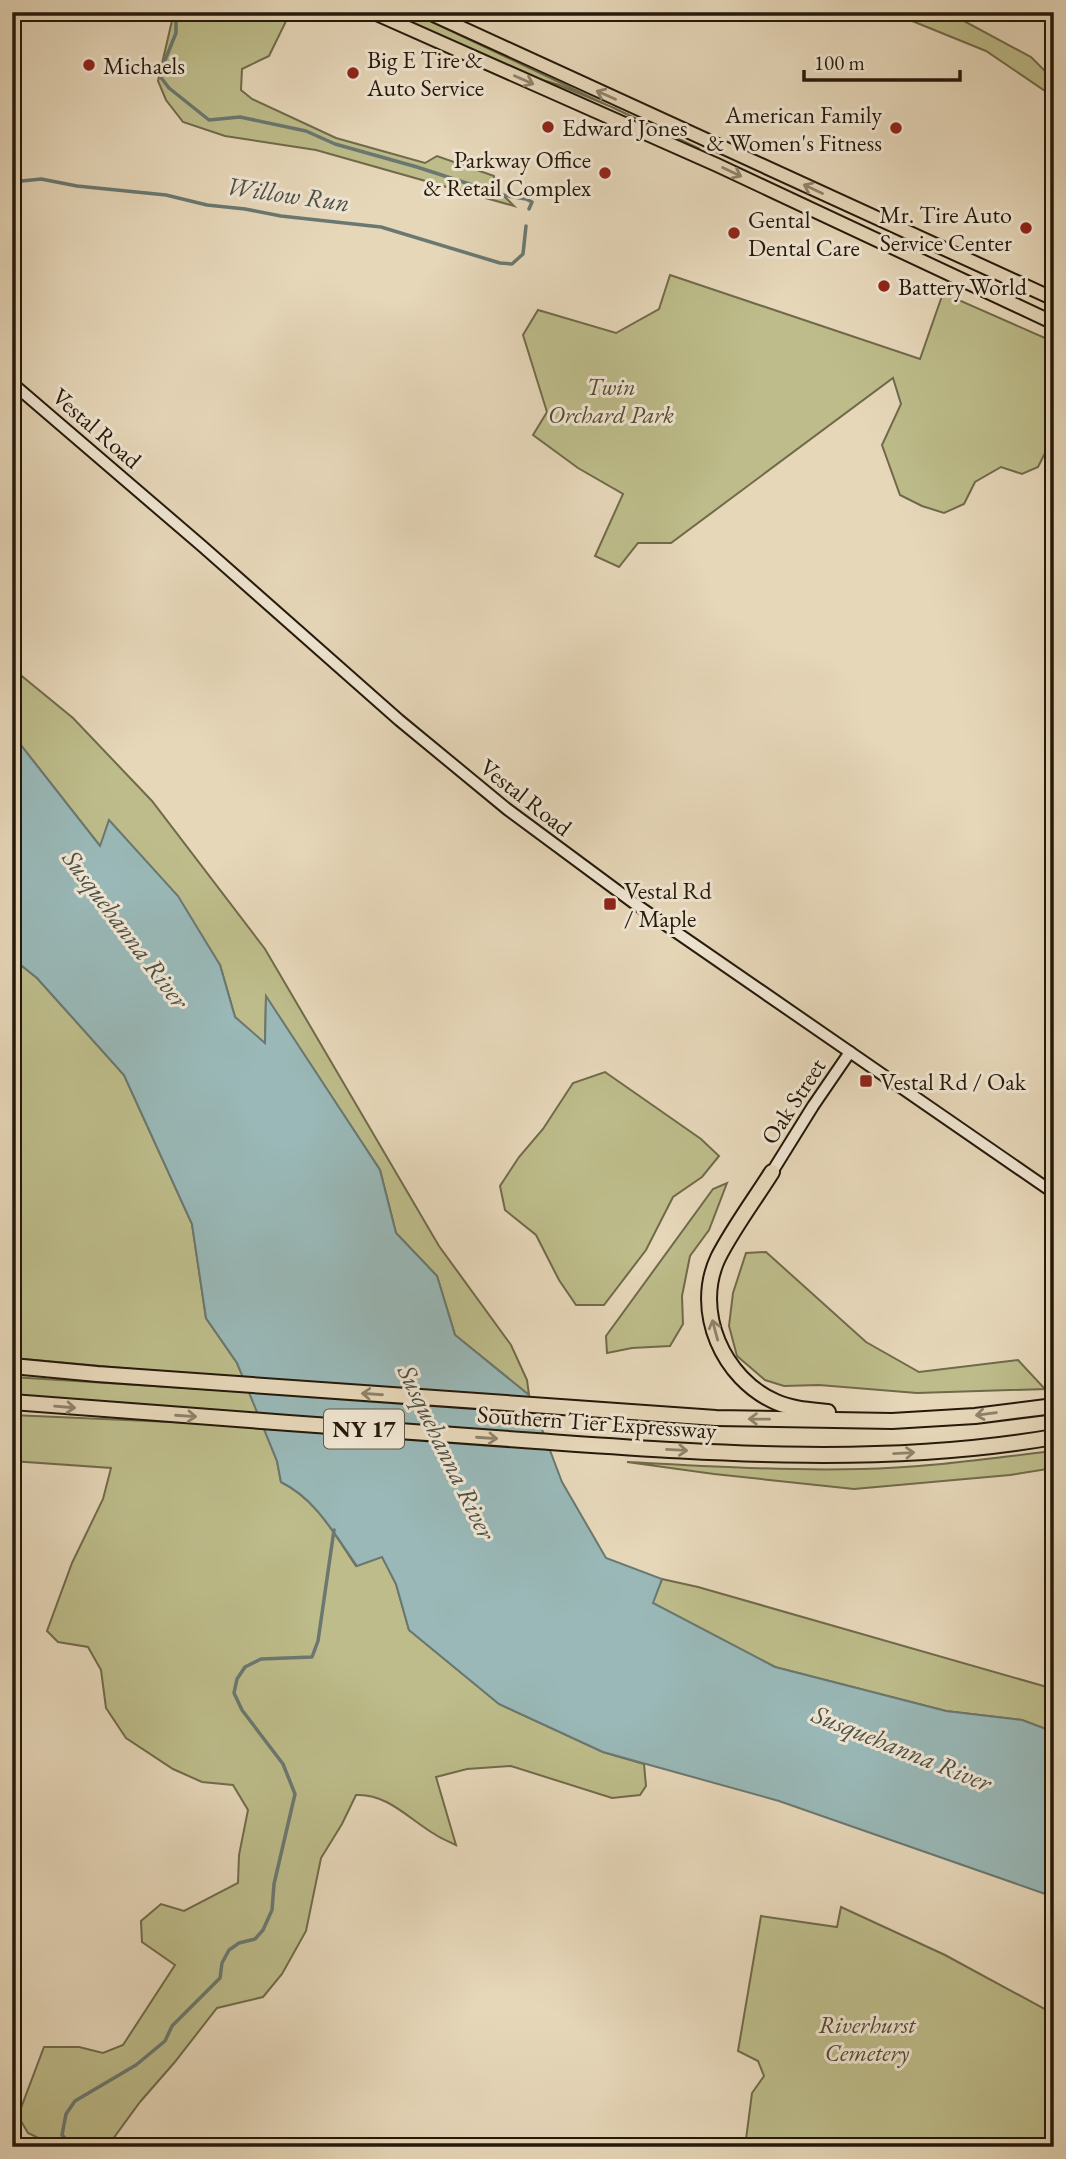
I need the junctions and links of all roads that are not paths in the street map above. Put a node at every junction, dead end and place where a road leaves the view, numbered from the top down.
1 (372, 12) edge
2 (427, 12) edge
3 (1054, 299) edge
4 (1054, 323) edge
5 (12, 383) edge
6 (850, 1052) junction
7 (772, 1172) joint
8 (1054, 1193) edge
9 (12, 1366) edge
10 (12, 1402) edge
11 (1054, 1406) edge
12 (892, 1422) junction
13 (1054, 1437) edge

1 -> 4 main road
3 -> 2 main road
5 - 6 street, Vestal Road
6 - 7 street, Oak Street
6 - 8 street, Vestal Road
12 -> 7 highway
12 -> 9 highway, Southern Tier Expressway / NY 17
10 -> 13 highway, Southern Tier Expressway / NY 17
11 -> 12 highway, Southern Tier Expressway / NY 17

